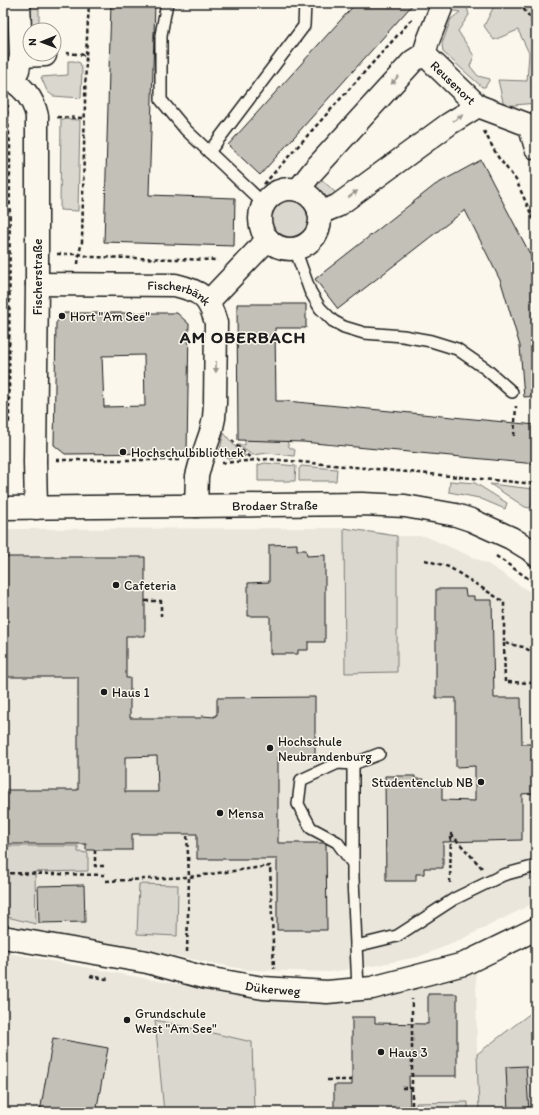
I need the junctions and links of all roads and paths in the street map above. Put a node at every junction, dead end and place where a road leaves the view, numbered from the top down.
1 (19, 3) edge
2 (89, 3) edge
3 (166, 3) edge
4 (305, 3) edge
5 (441, 3) edge
6 (519, 3) edge
7 (413, 18) dead end
8 (536, 28) edge
9 (62, 54) edge
10 (86, 54) junction
11 (424, 54) junction
12 (20, 56) joint
13 (8, 78) edge
14 (475, 108) junction
15 (536, 148) edge
16 (209, 152) junction
17 (298, 190) junction
18 (259, 199) junction
19 (319, 213) junction
20 (536, 225) edge
21 (268, 239) junction
22 (295, 249) junction
23 (37, 254) junction
24 (78, 254) junction
25 (238, 270) junction
26 (37, 284) junction
27 (78, 284) junction
28 (208, 302) junction
29 (512, 392) joint
30 (3, 426) edge
31 (514, 436) dead end
32 (201, 460) junction
33 (35, 462) junction
34 (536, 484) edge
35 (196, 506) junction
36 (3, 508) edge
37 (36, 508) junction
38 (490, 553) dead end
39 (536, 555) edge
40 (425, 560) dead end
41 (536, 584) edge
42 (145, 601) dead end
43 (161, 616) dead end
44 (504, 644) junction
45 (536, 654) edge
46 (536, 683) edge
47 (379, 754) dead end
48 (353, 764) junction
49 (187, 834) dead end
50 (96, 850) dead end
51 (353, 864) junction
52 (106, 866) dead end
53 (536, 866) edge
54 (3, 873) edge
55 (106, 875) dead end
56 (189, 878) junction
57 (493, 880) junction
58 (106, 881) dead end
59 (450, 902) junction
60 (536, 928) edge
61 (3, 937) edge
62 (356, 946) junction
63 (186, 972) junction
64 (412, 978) junction
65 (274, 989) junction
66 (358, 989) junction
67 (327, 1080) dead end
68 (352, 1080) dead end
69 (402, 1088) dead end
70 (412, 1088) junction
71 (412, 1112) edge

1 - 12 street
2 - 10 path
3 - 16 lane
4 - 16 lane
5 - 11 street
6 - 8 path
7 - 18 path
9 - 10 path
10 - 24 path
11 - 14 street, Reusenort
11 -> 17 street, Reusenort
12 - 13 street
13 - 23 street, Fischerstraße
13 - 30 path
14 - 15 street
19 -> 14 street, Reusenort
14 - 20 path
16 - 18 lane
17 - 18 street
17 - 19 street
18 - 21 street
19 - 22 street
21 - 22 street
21 - 25 street
22 - 29 lane
23 - 24 path
23 - 26 street, Fischerstraße
24 - 25 path
24 - 27 path
25 - 28 street
26 - 27 street, Fischerbänk
26 - 33 street, Fischerstraße
27 - 28 street, Fischerbänk
28 -> 32 street, Fischerbänk
29 - 31 path
32 - 33 path
32 - 34 path
32 - 35 street, Fischerbänk
33 - 37 street, Fischerstraße
35 - 37 street, Brodaer Straße
35 - 39 street, Brodaer Straße
36 - 37 street, Brodaer Straße
38 - 41 path
40 - 44 path
42 - 43 path
44 - 45 path
44 - 46 path
47 - 48 lane
48 - 51 lane
48 - 51 lane
49 - 56 path
50 - 52 path
51 - 62 lane
53 - 57 lane
54 - 55 path
56 - 58 path
56 - 63 path
56 - 65 path
57 - 59 lane
57 - 59 path
59 - 62 lane
60 - 64 street, Dükerweg
61 - 63 street, Dükerweg
62 - 66 lane
63 - 65 street, Dükerweg
64 - 66 street, Dükerweg
64 - 70 path
65 - 66 street, Dükerweg
67 - 68 path
69 - 70 path
70 - 71 path

